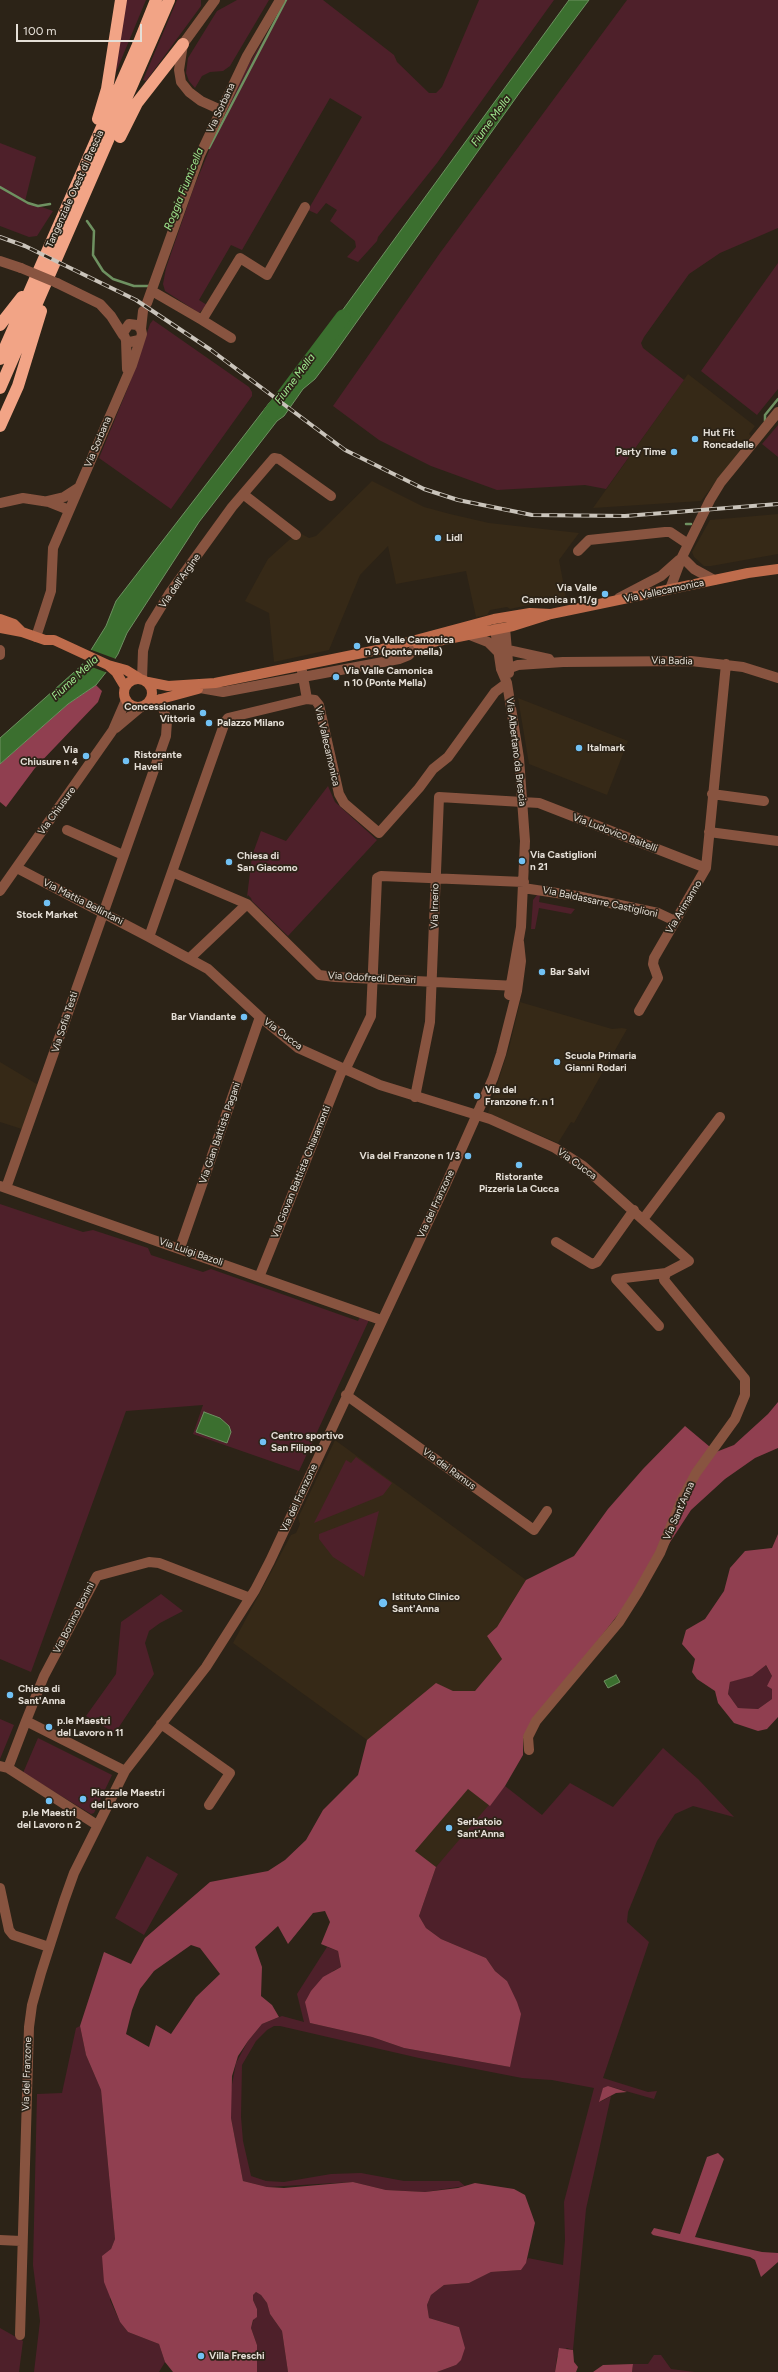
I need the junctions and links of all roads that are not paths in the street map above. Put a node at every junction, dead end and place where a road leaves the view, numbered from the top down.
1 (122, 0) edge
2 (156, 0) edge
3 (169, 0) edge
4 (215, 0) edge
5 (280, 0) edge
6 (183, 44) junction
7 (220, 110) junction
8 (96, 171) junction
9 (82, 174) junction
10 (305, 207) dead end
11 (0, 261) edge
12 (54, 266) junction
13 (31, 286) junction
14 (152, 291) junction
15 (147, 303) dead end
16 (112, 316) junction
17 (202, 320) junction
18 (0, 325) edge
19 (134, 326) junction
20 (124, 337) junction
21 (231, 338) dead end
22 (139, 340) junction
23 (0, 359) edge
24 (127, 373) junction
25 (0, 388) edge
26 (778, 412) edge
27 (0, 426) edge
28 (79, 487) junction
29 (242, 494) junction
30 (331, 496) dead end
31 (45, 502) junction
32 (0, 503) edge
33 (69, 510) junction
34 (296, 535) dead end
35 (688, 544) junction
36 (578, 550) dead end
37 (682, 557) junction
38 (778, 569) edge
39 (714, 580) junction
40 (670, 589) junction
41 (610, 602) junction
42 (0, 619) edge
43 (500, 623) junction
44 (0, 628) edge
45 (22, 632) junction
46 (470, 635) junction
47 (41, 639) junction
48 (418, 645) junction
49 (382, 649) junction
50 (0, 650) edge
51 (503, 651) junction
52 (0, 655) edge
53 (563, 662) junction
54 (726, 664) junction
55 (108, 665) junction
56 (301, 665) junction
57 (510, 668) junction
58 (303, 676) junction
59 (778, 678) edge
60 (143, 680) junction
61 (215, 683) junction
62 (507, 683) junction
63 (125, 686) junction
64 (200, 688) junction
65 (160, 699) junction
66 (307, 699) junction
67 (126, 700) junction
68 (145, 705) junction
69 (113, 730) junction
70 (712, 794) junction
71 (523, 800) junction
72 (764, 802) dead end
73 (67, 830) dead end
74 (709, 832) junction
75 (778, 841) edge
76 (123, 855) junction
77 (17, 868) junction
78 (706, 868) junction
79 (172, 872) junction
80 (378, 877) joint
81 (436, 878) junction
82 (523, 885) junction
83 (0, 891) edge
84 (247, 904) junction
85 (102, 912) junction
86 (675, 921) junction
87 (149, 937) junction
88 (190, 958) junction
89 (374, 979) junction
90 (433, 982) junction
91 (514, 986) junction
92 (639, 1011) dead end
93 (260, 1017) junction
94 (344, 1070) junction
95 (415, 1097) junction
96 (476, 1116) junction
97 (720, 1116) dead end
98 (3, 1187) edge
99 (634, 1210) junction
100 (644, 1218) junction
101 (556, 1242) dead end
102 (180, 1248) junction
103 (666, 1274) junction
104 (260, 1275) junction
105 (381, 1320) junction
106 (659, 1326) dead end
107 (346, 1395) junction
108 (548, 1511) dead end
109 (250, 1598) junction
110 (26, 1721) junction
111 (161, 1724) junction
112 (530, 1750) dead end
113 (4, 1767) edge
114 (125, 1771) junction
115 (209, 1805) dead end
116 (97, 1825) junction
117 (0, 1888) edge
118 (49, 1947) junction
119 (0, 2240) edge
120 (22, 2241) junction
121 (20, 2336) dead end

1 - 9 highway
2 - 9 highway, Tangenziale Ovest di Brescia
3 - 8 highway, Tangenziale Ovest di Brescia
4 - 6 street
5 - 7 street, Via Sorbana
6 - 7 street
6 - 8 highway
7 - 14 street, Via Sorbana
8 - 12 highway, Tangenziale Ovest di Brescia
9 - 13 highway, Tangenziale Ovest di Brescia
10 - 17 street
11 - 16 street, Via Sorbana, bridge
12 - 25 highway, Tangenziale Ovest di Brescia
12 - 27 highway
13 - 18 highway
13 - 23 highway, Tangenziale Ovest di Brescia
14 - 15 street, Via Sorbana
14 - 17 street
16 - 19 street, Via Sorbana
16 - 20 street, Via Sorbana
17 - 21 street
19 - 20 street
19 - 22 street, Via Sorbana
20 - 22 street
20 - 24 street, Via Sorbana
22 - 24 street, Via Sorbana
24 - 28 street, Via Sorbana
26 - 35 street
28 - 31 street
28 - 33 street, Via Sorbana
29 - 30 street, Via dell'Argine
29 - 34 street
29 - 60 street, Via dell'Argine
31 - 32 street
31 - 33 street
33 - 47 street, Via Sorbana
35 - 36 street
35 - 37 street
37 - 39 street
37 - 40 street
37 - 41 street
38 - 39 main road, Via Vallecamonica
39 - 40 main road, Via Vallecamonica
40 - 41 main road, Via Vallecamonica
41 - 43 main road, Via Vallecamonica
42 - 45 main road
43 - 46 main road, Via Vallecamonica
43 - 49 main road, Via Vallecamonica
43 - 51 street, Via Albertano da Brescia
44 - 45 main road
45 - 47 main road, Via Vallecamonica
46 - 48 main road, Via Vallecamonica
46 - 51 street
47 - 55 main road, Via Vallecamonica
48 - 49 main road, Via Vallecamonica
48 - 58 street, Via Vallecamonica
49 - 56 main road, Via Vallecamonica
50 - 52 street
51 - 53 street, Via Badia
51 - 57 street, Via Albertano da Brescia
51 - 62 street, Via Albertano da Brescia
53 - 54 street, Via Badia
53 - 57 street, Via Badia
54 - 59 street, Via Badia
54 - 70 street, Via Arimanno
55 - 60 main road, Via Vallecamonica
55 - 63 main road
56 - 58 street, Via Vallecamonica
56 - 61 main road, Via Vallecamonica
57 - 62 street, Via Albertano da Brescia
58 - 64 street, Via Vallecamonica
58 - 66 street, Via Vallecamonica
60 - 61 main road, Via Vallecamonica
60 - 63 main road
60 - 68 main road
61 - 64 main road, Via Vallecamonica
62 - 66 street, Via Vallecamonica
62 - 71 street, Via Albertano da Brescia
63 - 67 main road
64 - 65 main road, Via Vallecamonica
65 - 68 main road, Via Vallecamonica
65 - 76 street, Via Sofia Testi
66 - 79 street, Via Vallecamonica
67 - 68 main road
67 - 69 street, Via Chiusure
68 - 69 street, Via Chiusure
69 - 77 street, Via Chiusure
70 - 72 street
70 - 74 street, Via Arimanno
71 - 78 street, Via Ludovico Baitelli
71 - 81 street, Via Irnerio
71 - 82 street, Via Albertano da Brescia
73 - 76 street
74 - 75 street
74 - 78 street, Via Arimanno
76 - 85 street, Via Sofia Testi
77 - 83 street, Via Chiusure
77 - 85 street, Via Mattia Bellintani
78 - 86 street, Via Arimanno
79 - 84 street, Via Odofredi Denari
79 - 87 street
80 - 81 street, Via Baldassarre Castiglioni
80 - 89 street, Via Giovan Battista Chiaramonti
81 - 82 street, Via Baldassarre Castiglioni
81 - 90 street, Via Irnerio
82 - 86 street, Via Baldassarre Castiglioni
82 - 91 street, Via Albertano da Brescia
84 - 88 street
84 - 89 street, Via Odofredi Denari
85 - 87 street, Via Mattia Bellintani
85 - 98 street, Via Sofia Testi
86 - 92 street, Via Arimanno
87 - 88 street, Via Cucca
88 - 93 street, Via Cucca
89 - 90 street, Via Odofredi Denari
89 - 94 street, Via Giovan Battista Chiaramonti
90 - 91 street, Via Odofredi Denari
90 - 95 street, Via Irnerio
91 - 96 street, Via Albertano da Brescia
93 - 94 street, Via Cucca
93 - 102 street, Via Gian Battista Pagani
94 - 95 street, Via Cucca
94 - 104 street, Via Giovan Battista Chiaramonti
95 - 96 street, Via Cucca
96 - 99 street, Via Cucca
96 - 105 street, Via del Franzone
97 - 100 street
98 - 102 street, Via Luigi Bazoli
99 - 100 street, Via Cucca
99 - 101 street
100 - 103 street, Via Cucca
102 - 104 street, Via Luigi Bazoli
103 - 106 street
103 - 112 street, Via Sant'Anna
104 - 105 street, Via Luigi Bazoli
105 - 107 street, Via del Franzone
107 - 108 street, Via dei Ramus
107 - 109 street, Via del Franzone
109 - 110 street, Via Bonino Bonini
109 - 111 street, Via del Franzone
110 - 113 street
110 - 114 street
111 - 114 street, Via del Franzone
111 - 115 street
113 - 116 street
114 - 116 street
116 - 118 street, Via del Franzone
117 - 118 street
118 - 120 street, Via del Franzone
119 - 120 street
120 - 121 street, Via del Franzone

